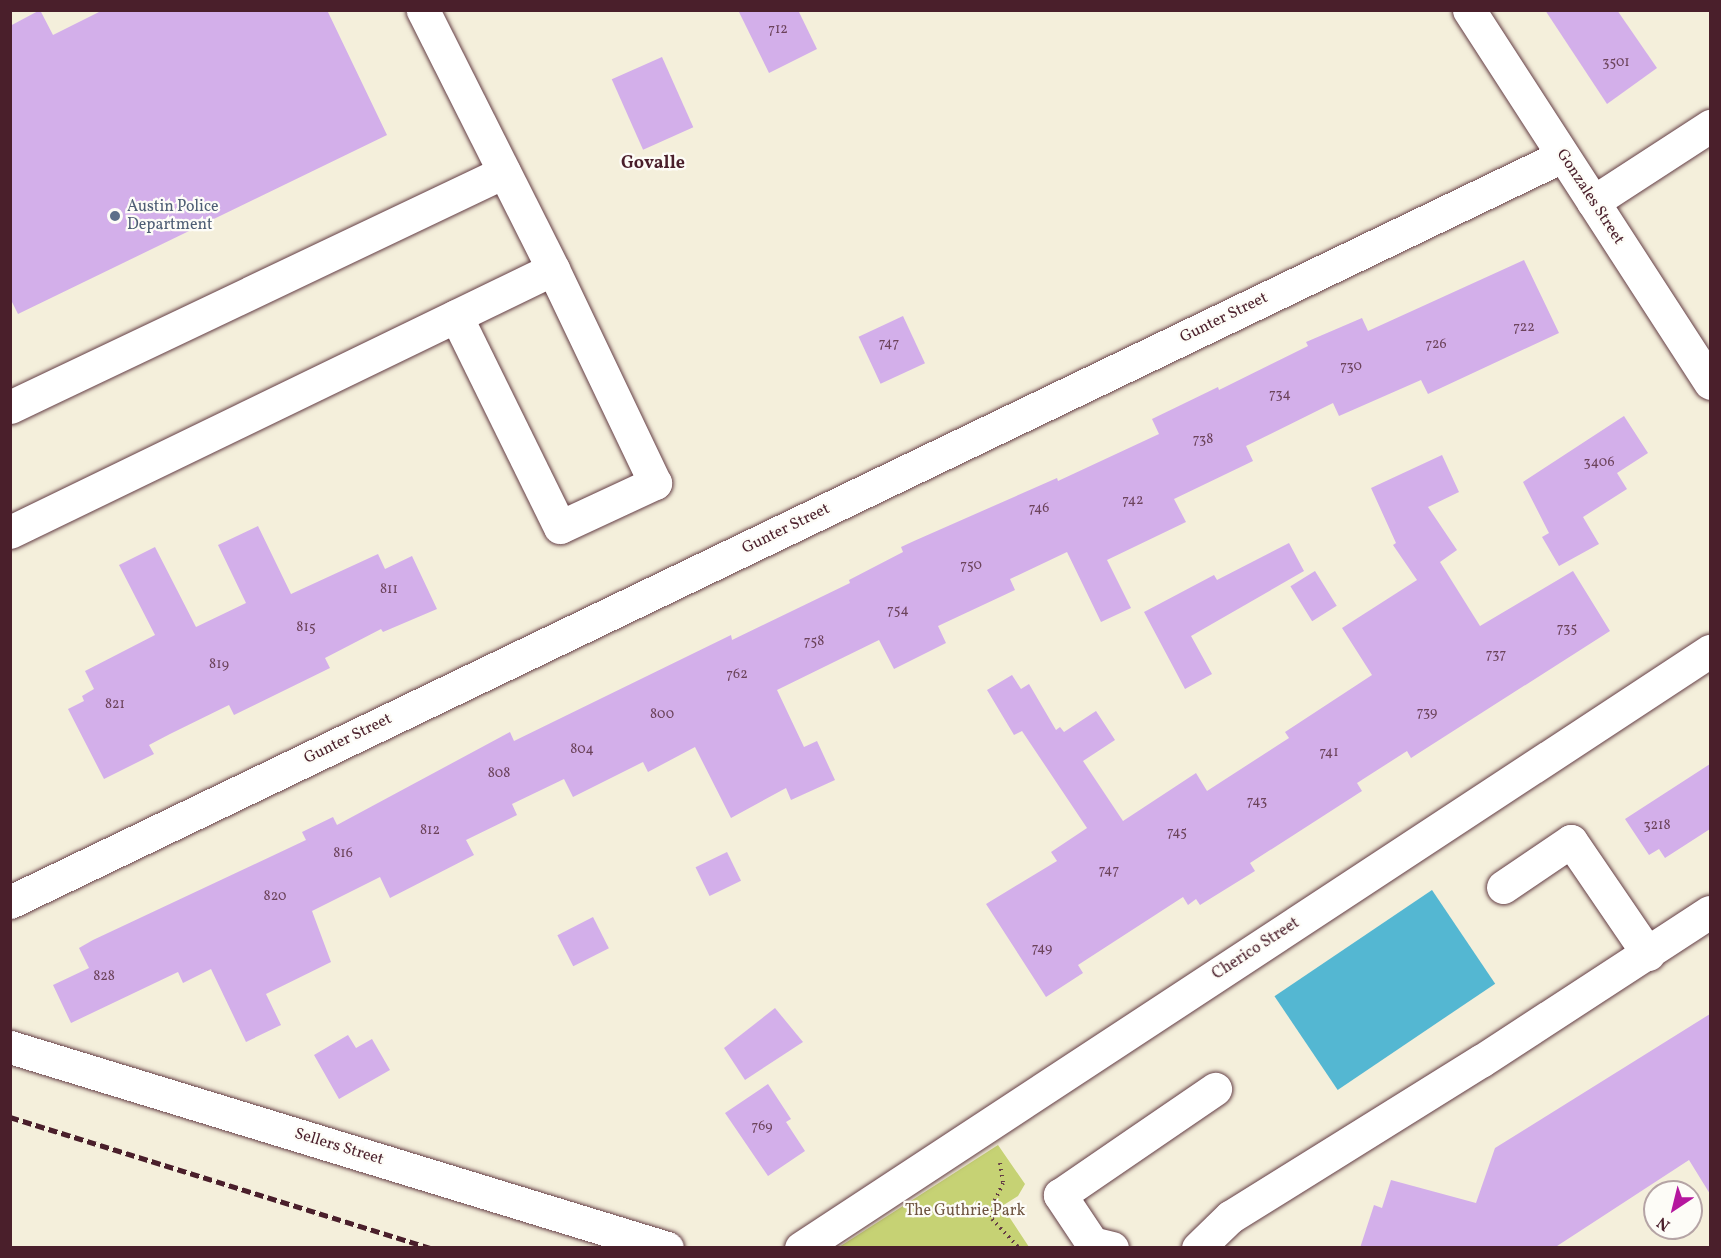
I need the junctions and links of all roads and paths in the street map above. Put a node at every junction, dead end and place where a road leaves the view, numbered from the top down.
1 (423, 10) edge
2 (1469, 10) edge
3 (1710, 126) edge
4 (1562, 156) junction
5 (504, 172) junction
6 (1593, 202) junction
7 (553, 269) junction
8 (456, 316) junction
9 (1710, 383) edge
10 (10, 407) edge
11 (10, 532) edge
12 (1710, 651) edge
13 (1503, 887) dead end
14 (10, 902) edge
15 (1710, 912) edge
16 (1648, 954) junction
17 (10, 1047) edge
18 (1215, 1089) dead end
19 (1000, 1163) dead end
20 (667, 1248) edge
21 (801, 1248) edge
22 (1019, 1248) edge
23 (1112, 1248) edge
24 (1198, 1248) edge

1 - 5 street
2 - 4 street, Gonzales Street
3 - 6 street
4 - 6 street, Gonzales Street
4 - 14 street, Gunter Street
5 - 7 street
5 - 10 street
6 - 9 street, Gonzales Street
7 - 8 street
7 - 8 street
8 - 11 street
12 - 21 street, Cherico Street
13 - 16 street
15 - 16 street
16 - 24 street
17 - 20 street, Sellers Street
18 - 23 street
19 - 22 path

